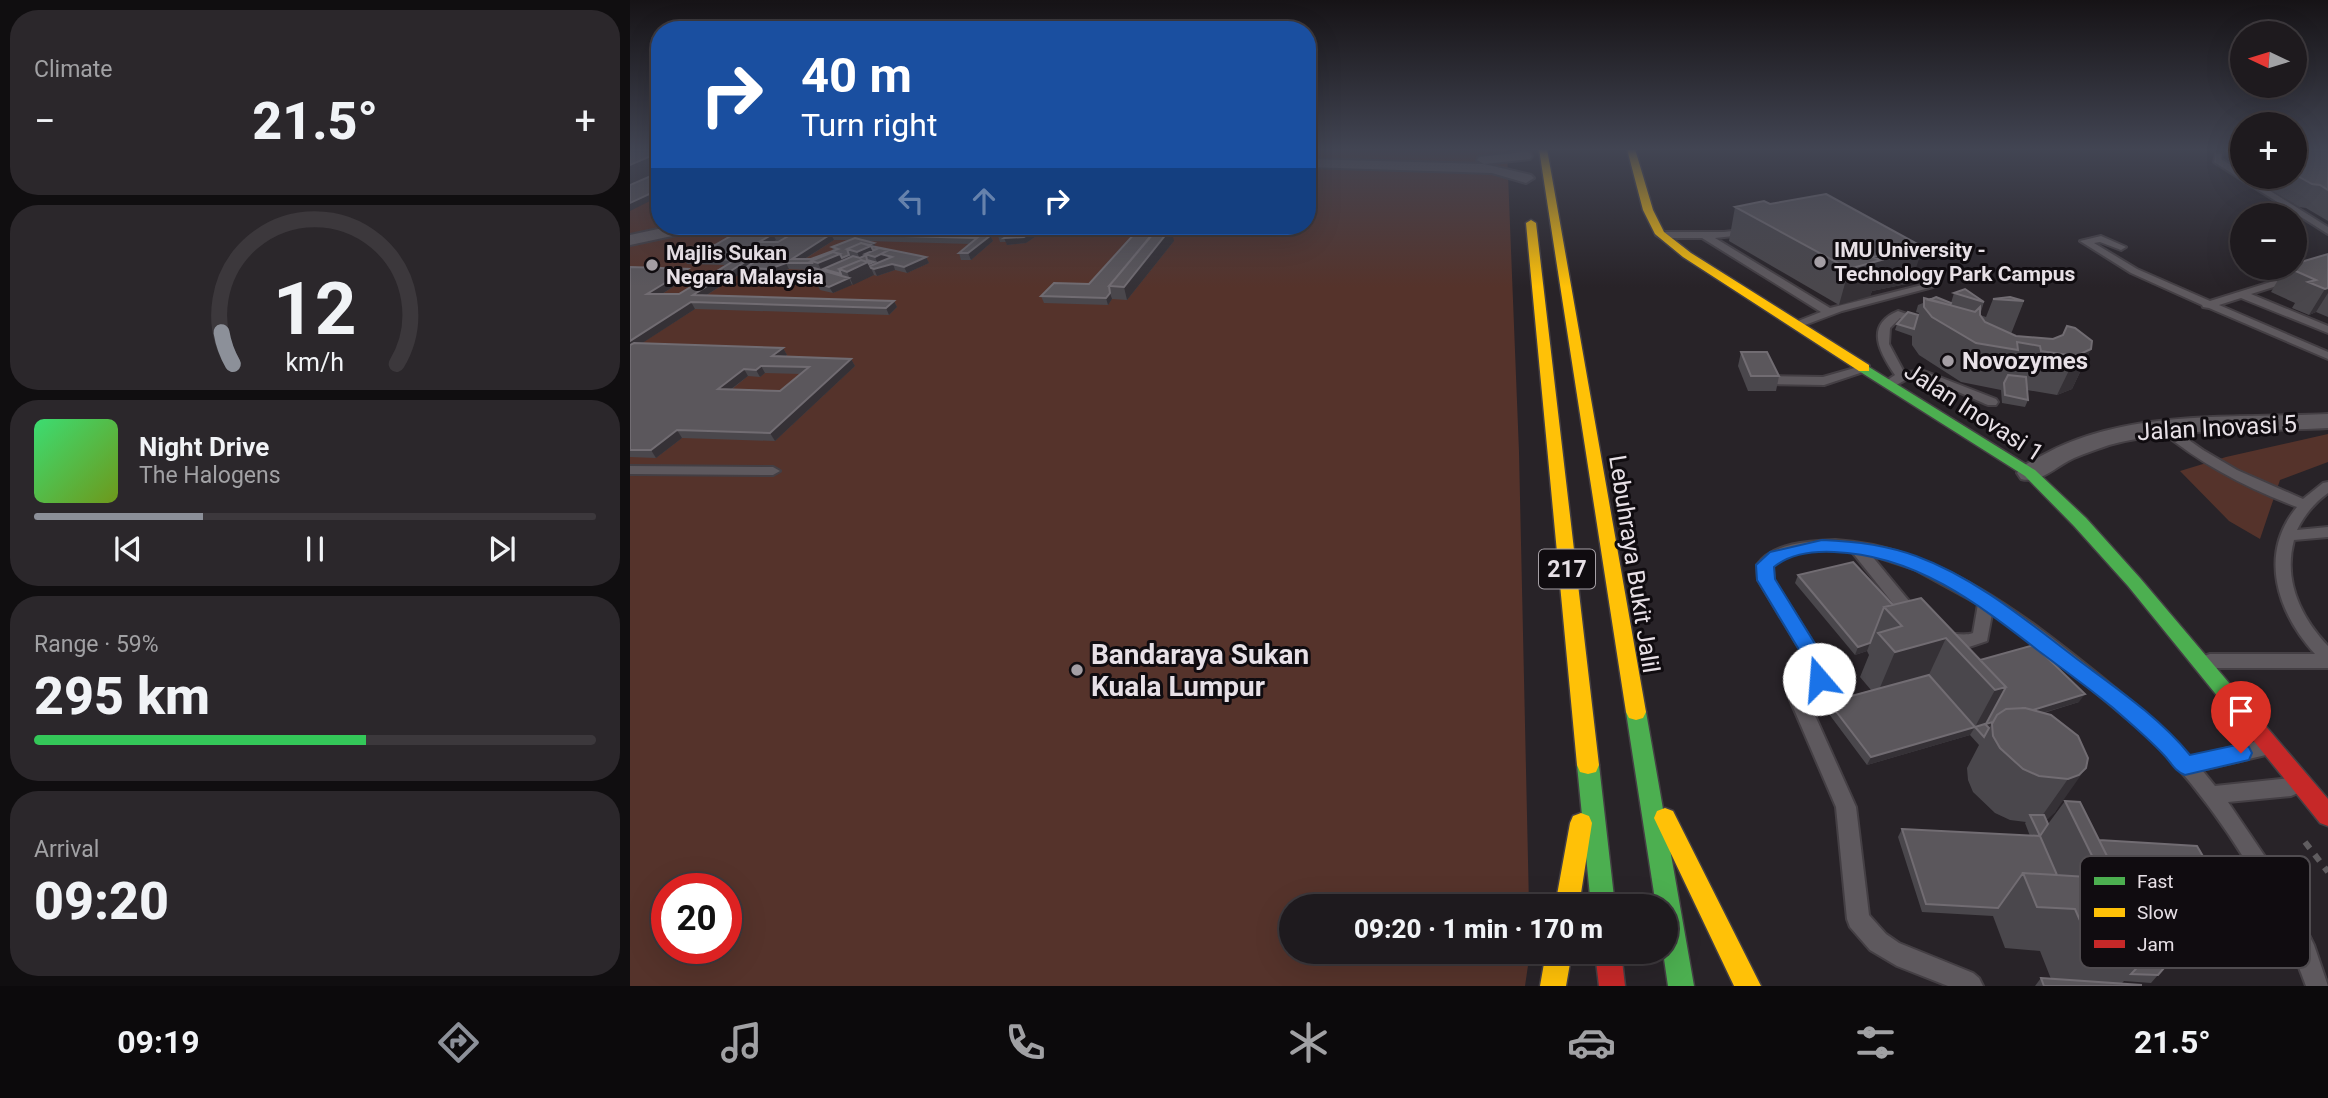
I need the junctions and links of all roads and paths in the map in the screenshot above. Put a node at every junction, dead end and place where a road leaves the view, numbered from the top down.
1 (1528, 195) edge
2 (1551, 195) edge
3 (1644, 195) edge
4 (2272, 195) edge
5 (1762, 230) edge
6 (2328, 230) edge
7 (1660, 234) junction
8 (653, 235) edge
9 (1704, 235) junction
10 (630, 240) edge
11 (2121, 247) dead end
12 (1890, 260) edge
13 (2328, 267) edge
14 (2241, 294) junction
15 (2207, 305) junction
16 (1829, 312) junction
17 (1932, 324) edge
18 (1797, 325) junction
19 (2328, 330) edge
20 (2328, 356) edge
21 (1865, 368) junction
22 (1771, 380) edge
23 (1895, 380) junction
24 (1992, 402) dead end
25 (2328, 421) edge
26 (2166, 428) junction
27 (630, 470) edge
28 (773, 471) dead end
29 (2031, 473) junction
30 (2328, 486) edge
31 (2306, 505) junction
32 (2328, 532) edge
33 (2287, 536) junction
34 (1856, 547) junction
35 (1986, 601) junction
36 (2328, 659) edge
37 (2202, 661) junction
38 (2272, 746) junction
39 (2185, 766) junction
40 (1589, 779) junction
41 (1647, 782) junction
42 (2303, 786) junction
43 (2211, 795) junction
44 (2328, 816) edge
45 (2254, 856) edge
46 (1569, 894) edge
47 (1602, 894) edge
48 (2310, 962) edge
49 (1557, 964) edge
50 (1609, 964) edge
51 (1553, 986) edge
52 (1612, 986) edge
53 (1681, 986) edge
54 (1748, 986) edge
55 (1971, 986) edge
56 (2318, 986) edge

1 - 40 main road, 217
2 - 41 main road, Lebuhraya Bukit Jalil / 217
3 - 7 main road, Jalan Inovasi 1
4 - 6 lane
5 - 9 lane
7 - 9 lane
7 - 18 main road, Jalan Inovasi 1
8 - 10 street
9 - 16 lane
11 - 15 lane
12 - 16 lane
13 - 14 lane
14 - 15 lane
14 - 19 lane
15 - 20 lane
16 - 18 lane
17 - 23 lane
18 - 21 main road, Jalan Inovasi 1
21 - 22 lane
21 - 23 main road, Jalan Inovasi 1
23 - 24 lane
23 - 29 main road, Jalan Inovasi 1
25 - 26 street, Jalan Inovasi 5
26 - 29 street, Jalan Inovasi 5
26 - 31 lane
27 - 28 lane
29 - 37 main road, Jalan Inovasi 1
30 - 31 lane
31 - 33 lane
32 - 33 lane
33 - 36 lane
34 - 35 lane
34 - 35 lane
34 - 55 lane
35 - 39 lane
36 - 37 lane
37 - 38 main road, Jalan Inovasi 1
38 - 39 lane
38 - 42 main road, Jalan Inovasi 1
39 - 43 lane
40 - 46 main road
40 - 47 main road, 217
41 - 53 main road, Lebuhraya Bukit Jalil / 217
41 - 54 main road
42 - 43 lane
42 - 44 main road, Jalan Inovasi 1
43 - 45 lane
48 - 56 lane
49 - 51 main road
50 - 52 main road

